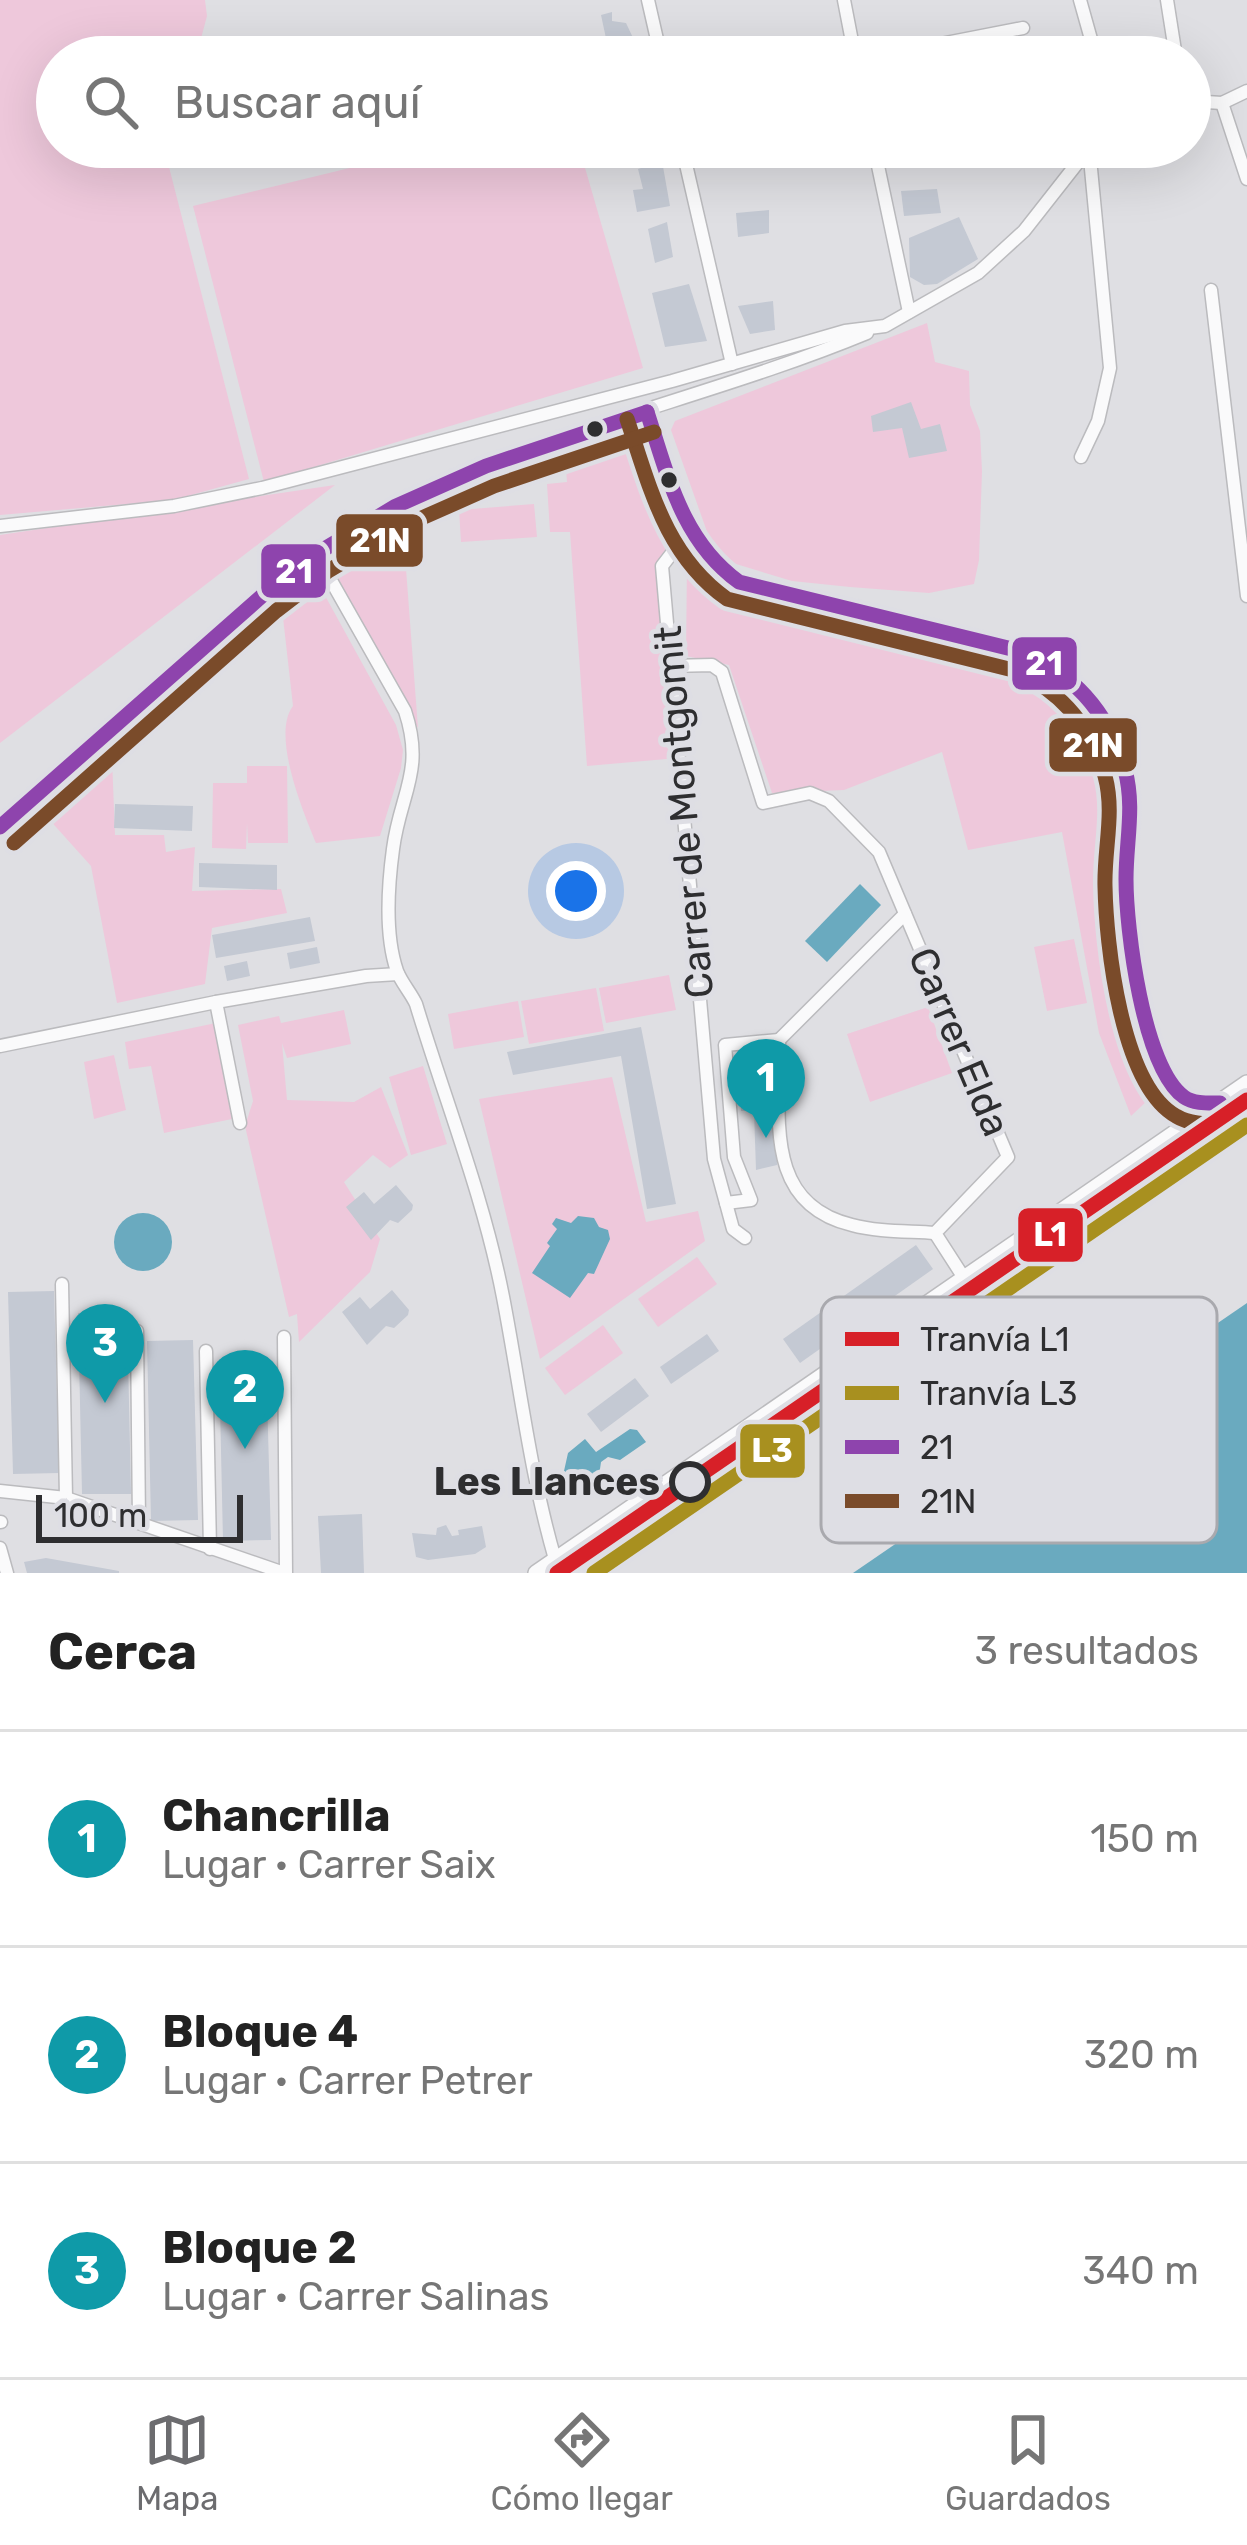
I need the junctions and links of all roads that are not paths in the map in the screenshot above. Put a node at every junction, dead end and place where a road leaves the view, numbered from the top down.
1 (648, 0) edge
2 (844, 0) edge
3 (1080, 0) edge
4 (1167, 0) edge
5 (1023, 28) dead end
6 (656, 36) edge
7 (851, 36) edge
8 (982, 36) edge
9 (1090, 36) edge
10 (1173, 36) edge
11 (1247, 91) edge
12 (1211, 103) edge
13 (1222, 104) junction
14 (687, 168) edge
15 (878, 168) edge
16 (1073, 168) edge
17 (1092, 168) edge
18 (1247, 178) edge
19 (1210, 290) dead end
20 (909, 313) junction
21 (884, 326) junction
22 (732, 364) junction
23 (647, 412) junction
24 (1081, 457) dead end
25 (1247, 471) edge
26 (1232, 476) junction
27 (0, 526) edge
28 (689, 531) junction
29 (316, 554) junction
30 (1247, 596) edge
31 (670, 666) junction
32 (0, 826) edge
33 (905, 914) junction
34 (398, 974) junction
35 (216, 1002) junction
36 (779, 1040) junction
37 (0, 1046) edge
38 (1247, 1083) edge
39 (1186, 1099) junction
40 (1220, 1103) junction
41 (240, 1123) dead end
42 (1175, 1135) junction
43 (726, 1203) junction
44 (934, 1233) junction
45 (745, 1238) dead end
46 (964, 1278) junction
47 (62, 1284) dead end
48 (936, 1297) edge
49 (136, 1331) dead end
50 (284, 1337) dead end
51 (206, 1352) dead end
52 (821, 1376) edge
53 (0, 1491) edge
54 (65, 1498) junction
55 (139, 1523) junction
56 (0, 1548) edge
57 (210, 1549) junction
58 (555, 1559) junction
59 (7, 1573) edge
60 (285, 1573) edge
61 (536, 1573) edge

1 - 6 street
2 - 7 street
3 - 9 street
4 - 10 street
5 - 8 street
11 - 13 street
12 - 13 street
13 - 18 street
14 - 22 street
15 - 20 street
16 - 20 street
17 - 24 street
19 - 26 street
20 - 21 street
21 - 22 street
21 - 23 street
22 - 27 street
23 - 28 street
23 - 29 street
25 - 26 street
26 - 30 street
28 - 31 street, Carrer de Montgomit
28 - 39 street
29 - 32 street
29 - 34 street
31 - 33 street
31 - 43 street, Carrer de Montgomit
33 - 36 street
33 - 44 street, Carrer Elda
34 - 35 street
34 - 58 street
35 - 37 street
35 - 41 street
36 - 43 street
36 - 44 street
38 - 40 street
39 - 40 street
39 - 42 street
40 - 42 street
42 - 46 street
43 - 45 street, Carrer de Montgomit
44 - 46 street
46 - 48 street
47 - 54 street
49 - 55 street
50 - 60 street
51 - 57 street
52 - 58 street
53 - 54 street
54 - 55 street
55 - 57 street
56 - 59 street
57 - 60 street
58 - 61 street

